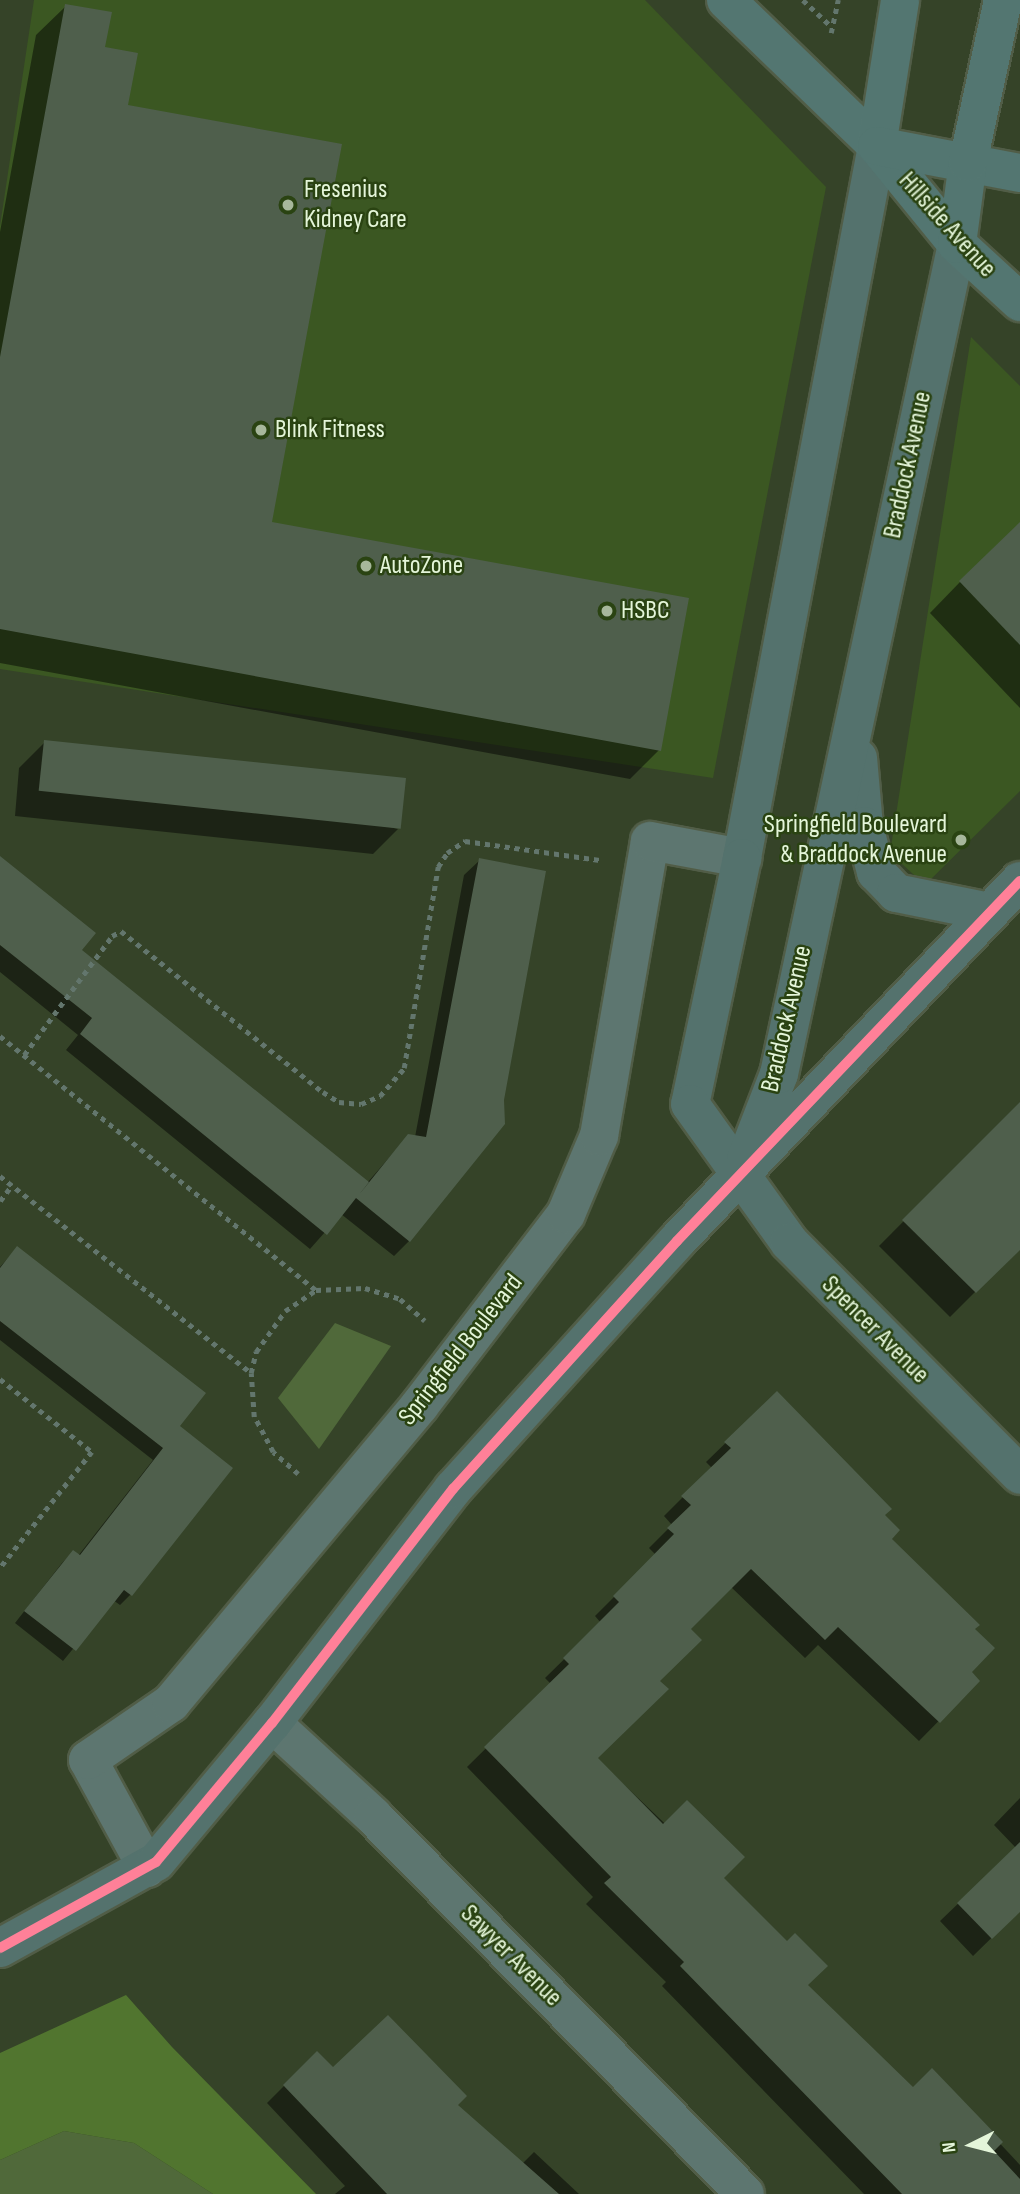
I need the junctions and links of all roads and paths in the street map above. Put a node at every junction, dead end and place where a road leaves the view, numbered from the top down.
1 (726, 0) edge
2 (803, 0) edge
3 (838, 0) edge
4 (900, 0) edge
5 (1003, 0) edge
6 (832, 26) junction
7 (829, 41) dead end
8 (877, 146) junction
9 (968, 162) junction
10 (1020, 173) edge
11 (957, 244) junction
12 (1020, 302) edge
13 (855, 717) junction
14 (648, 854) junction
15 (742, 858) junction
16 (1020, 881) edge
17 (989, 912) junction
18 (0, 1037) edge
19 (24, 1055) junction
20 (0, 1176) edge
21 (739, 1177) junction
22 (12, 1185) junction
23 (0, 1201) edge
24 (316, 1290) junction
25 (428, 1324) dead end
26 (251, 1373) junction
27 (0, 1379) edge
28 (1020, 1475) edge
29 (302, 1477) dead end
30 (0, 1567) edge
31 (272, 1723) junction
32 (147, 1868) junction
33 (0, 1948) edge
34 (745, 2194) edge

1 - 8 main road, Hillside Avenue
2 - 6 path
3 - 6 path
4 - 8 main road
5 - 9 main road, Braddock Avenue
6 - 7 path
8 - 9 main road, Hillside Avenue
8 - 11 main road, Hillside Avenue
8 - 15 street
9 - 10 main road, Hillside Avenue
9 - 11 main road, Braddock Avenue
11 - 12 main road, Hillside Avenue
11 - 13 street, Braddock Avenue
13 - 17 street
13 - 21 street, Braddock Avenue
14 - 15 street
14 - 19 path
14 - 32 street, Springfield Boulevard
15 - 21 street
16 - 17 street
17 - 21 street
18 - 19 path
19 - 24 path
20 - 22 path
21 - 28 street, Spencer Avenue
21 - 31 street
22 - 23 path
22 - 26 path
24 - 25 path
24 - 26 path
26 - 29 path
27 - 30 path
31 - 32 street
31 - 34 street, Sawyer Avenue
32 - 33 street

